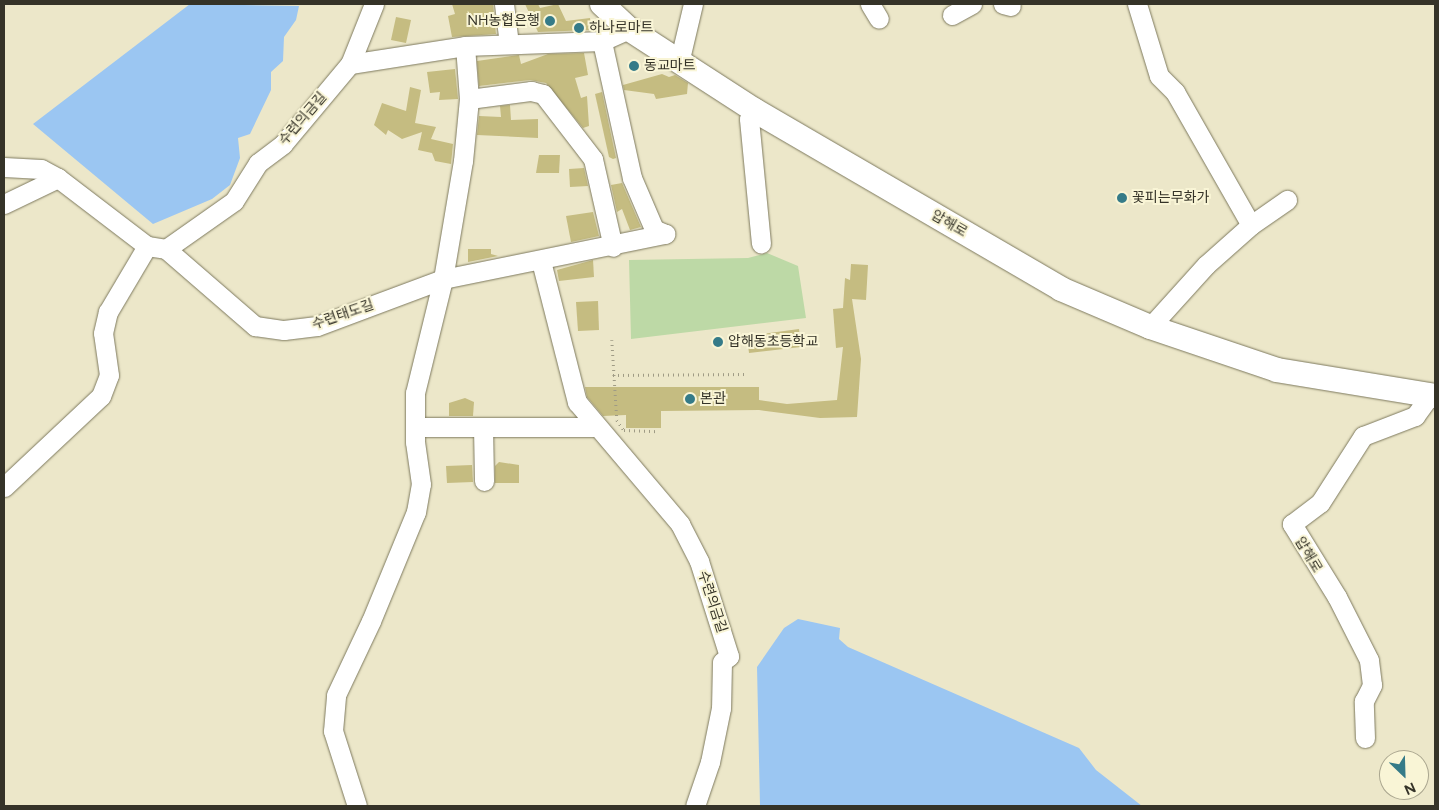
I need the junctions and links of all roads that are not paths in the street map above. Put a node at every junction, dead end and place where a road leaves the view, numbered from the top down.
1 (374, 4) edge
2 (504, 4) edge
3 (602, 4) edge
4 (693, 4) edge
5 (972, 4) edge
6 (1138, 4) edge
7 (952, 15) dead end
8 (629, 29) junction
9 (602, 40) junction
10 (509, 44) junction
11 (465, 46) junction
12 (679, 63) junction
13 (350, 64) junction
14 (469, 99) junction
15 (754, 110) junction
16 (4, 167) edge
17 (58, 178) junction
18 (1288, 200) dead end
19 (4, 204) edge
20 (1251, 225) junction
21 (761, 243) dead end
22 (147, 246) junction
23 (613, 247) junction
24 (166, 249) junction
25 (541, 261) junction
26 (443, 279) junction
27 (1150, 327) junction
28 (1432, 396) edge
29 (414, 427) junction
30 (482, 427) junction
31 (596, 427) junction
32 (484, 482) dead end
33 (4, 487) edge
34 (1365, 738) dead end
35 (357, 806) edge
36 (695, 806) edge

1 - 13 street, 수련의금길
2 - 10 street
3 - 8 main road, 압해로
4 - 12 street
5 - 7 street
6 - 20 street
8 - 9 street
8 - 12 main road, 압해로
9 - 10 street
9 - 23 street
10 - 11 street
11 - 13 street
11 - 14 street
12 - 15 main road, 압해로
13 - 24 street, 수련의금길
14 - 23 street
14 - 26 street
15 - 21 street
15 - 27 main road, 압해로
16 - 17 street
17 - 19 street
17 - 22 street
18 - 20 street
20 - 27 street
22 - 24 street
22 - 33 street
23 - 25 street
24 - 26 street, 수련태도길
25 - 26 street
25 - 31 street, 수련의금길
26 - 29 street
27 - 28 main road, 압해로
28 - 34 street, 압해로
29 - 30 street
29 - 35 street
30 - 31 street
30 - 32 street
31 - 36 street, 수련의금길

